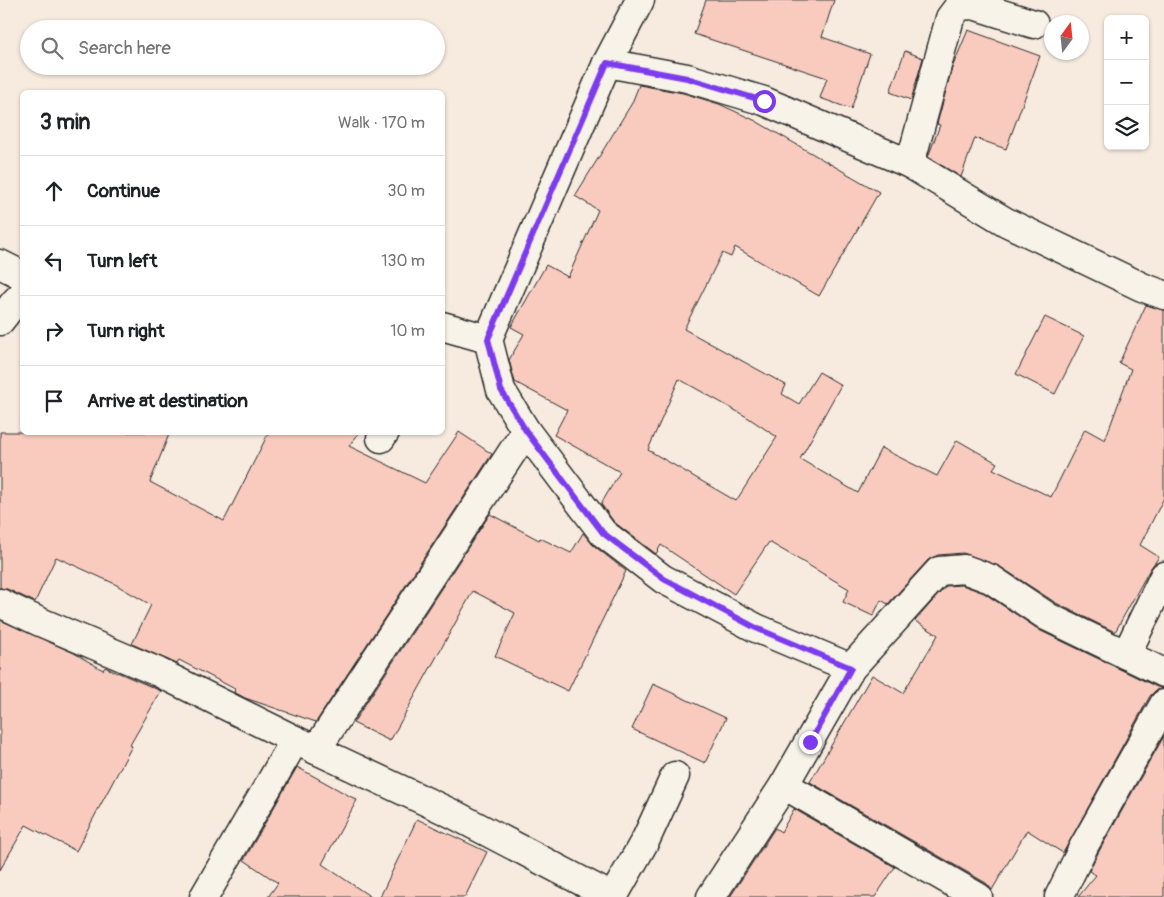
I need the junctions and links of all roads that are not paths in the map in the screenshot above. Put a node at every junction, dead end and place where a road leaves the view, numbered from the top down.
1 (640, 0) edge
2 (1034, 24) dead end
3 (607, 63) junction
4 (910, 164) junction
5 (0, 264) edge
6 (20, 274) edge
7 (1164, 295) edge
8 (20, 297) edge
9 (0, 321) edge
10 (446, 334) edge
11 (488, 339) junction
12 (526, 431) junction
13 (1164, 576) edge
14 (0, 603) edge
15 (1126, 655) junction
16 (851, 668) junction
17 (1164, 673) edge
18 (1164, 704) edge
19 (306, 745) junction
20 (675, 776) dead end
21 (784, 785) junction
22 (204, 897) edge
23 (612, 897) edge
24 (711, 897) edge
25 (978, 897) edge
26 (1059, 897) edge

1 - 3 street
2 - 4 street
3 - 4 street
3 - 11 street
4 - 7 street
5 - 6 street
8 - 9 street
10 - 11 street
11 - 12 street
12 - 16 street
12 - 19 street
13 - 15 street
14 - 19 street
15 - 16 street
15 - 17 street
16 - 21 street
18 - 26 street
19 - 22 street
19 - 23 street
20 - 23 street
21 - 24 street
21 - 25 street

